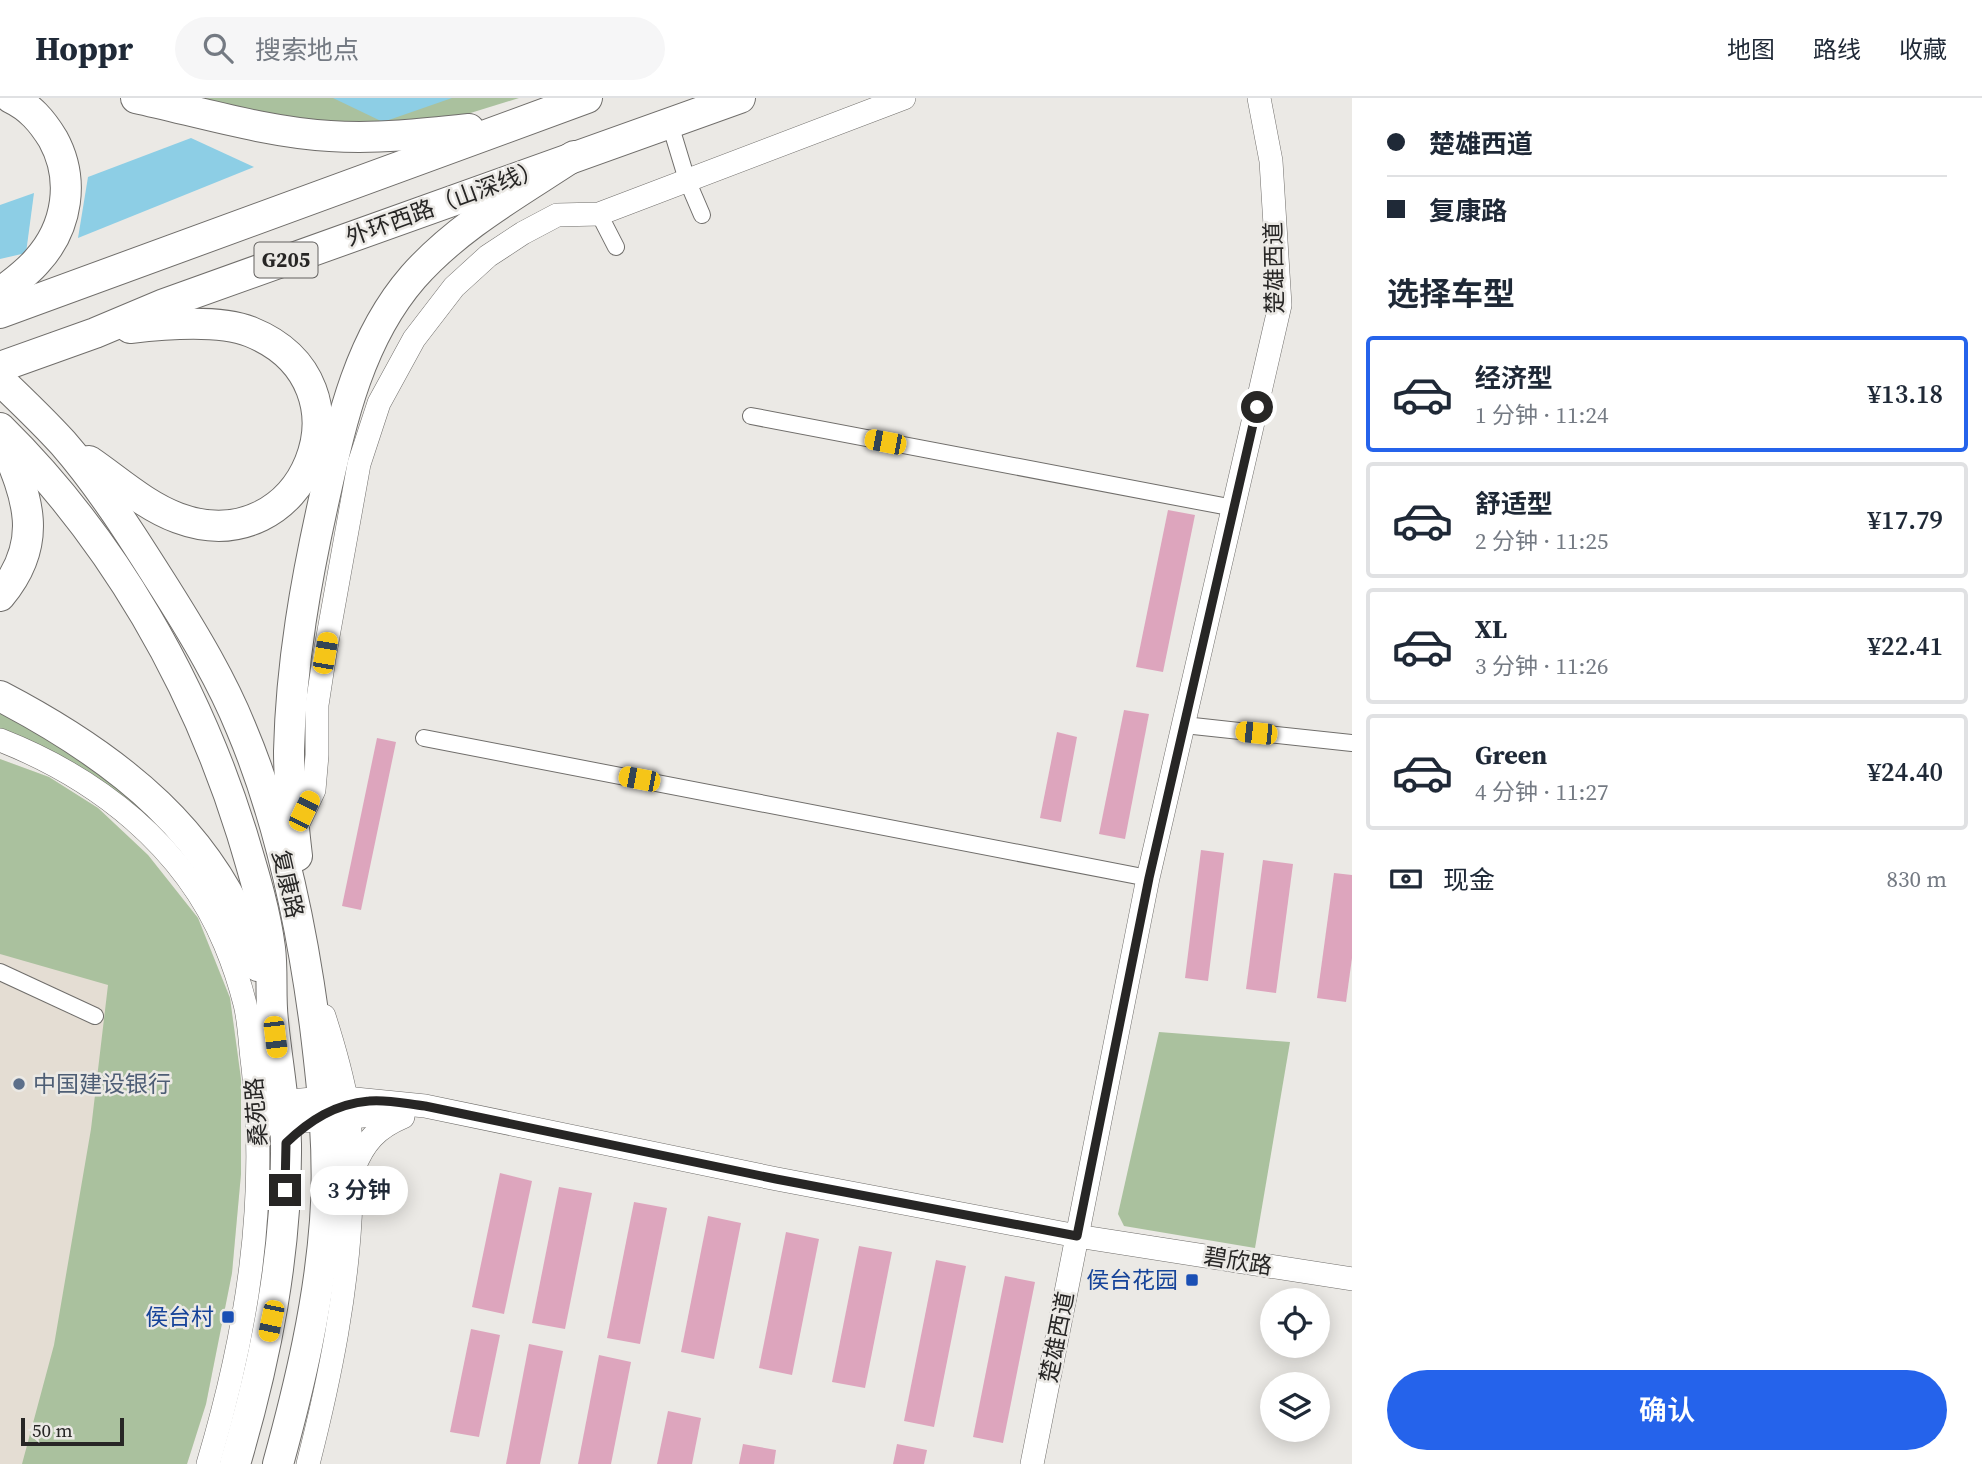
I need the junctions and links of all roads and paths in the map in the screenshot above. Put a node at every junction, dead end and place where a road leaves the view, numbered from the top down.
1 (11, 98) edge
2 (136, 98) edge
3 (587, 98) edge
4 (740, 98) edge
5 (904, 98) edge
6 (1259, 98) edge
7 (515, 124) junction
8 (670, 124) junction
9 (574, 156) junction
10 (687, 180) junction
11 (599, 214) junction
12 (702, 215) dead end
13 (615, 247) dead end
14 (0, 293) edge
15 (0, 313) edge
16 (95, 333) junction
17 (0, 367) edge
18 (0, 380) edge
19 (751, 416) dead end
20 (0, 431) edge
21 (62, 442) junction
22 (1234, 508) junction
23 (0, 596) edge
24 (0, 696) edge
25 (1184, 725) junction
26 (425, 738) dead end
27 (0, 740) edge
28 (1352, 743) edge
29 (294, 832) junction
30 (1149, 878) junction
31 (306, 961) junction
32 (0, 972) edge
33 (95, 1016) dead end
34 (272, 1016) junction
35 (308, 1114) junction
36 (407, 1116) junction
37 (352, 1175) junction
38 (258, 1193) junction
39 (1075, 1242) junction
40 (1352, 1279) edge
41 (1352, 1289) edge
42 (208, 1464) edge
43 (236, 1464) edge
44 (278, 1464) edge
45 (308, 1464) edge
46 (1032, 1464) edge

1 - 14 highway
2 - 7 highway
3 - 7 highway
4 - 8 highway
5 - 10 street
6 - 22 street, 楚雄西道
7 - 15 highway, G205
8 - 9 highway
8 - 10 street
9 - 16 highway, 外环西路（山深线） / G205
9 - 29 highway
10 - 11 street
10 - 12 street
11 - 13 street
11 - 29 street
16 - 17 highway, 外环西路（山深线） / G205
16 - 21 highway
18 - 21 highway, 复康路
19 - 22 street
20 - 23 highway
20 - 34 highway, 复康路
21 - 31 highway, 复康路
22 - 25 street, 楚雄西道
24 - 34 highway
25 - 28 street
25 - 30 street, 楚雄西道
26 - 30 street
27 - 35 street, 桑苑路
29 - 31 highway
30 - 39 street, 楚雄西道
31 - 35 highway, 复康路
32 - 33 street
34 - 35 highway, 复康路
35 - 36 street, 碧欣路
35 - 37 street
35 - 38 street
35 - 38 street, 桑苑路
35 - 39 street, 碧欣路
35 - 43 highway, 复康路
35 - 44 highway, 复康路
36 - 37 street
36 - 39 street, 碧欣路
37 - 45 street
38 - 42 street, 桑苑路
39 - 40 street, 碧欣路
39 - 41 street, 碧欣路
39 - 46 street, 楚雄西道

